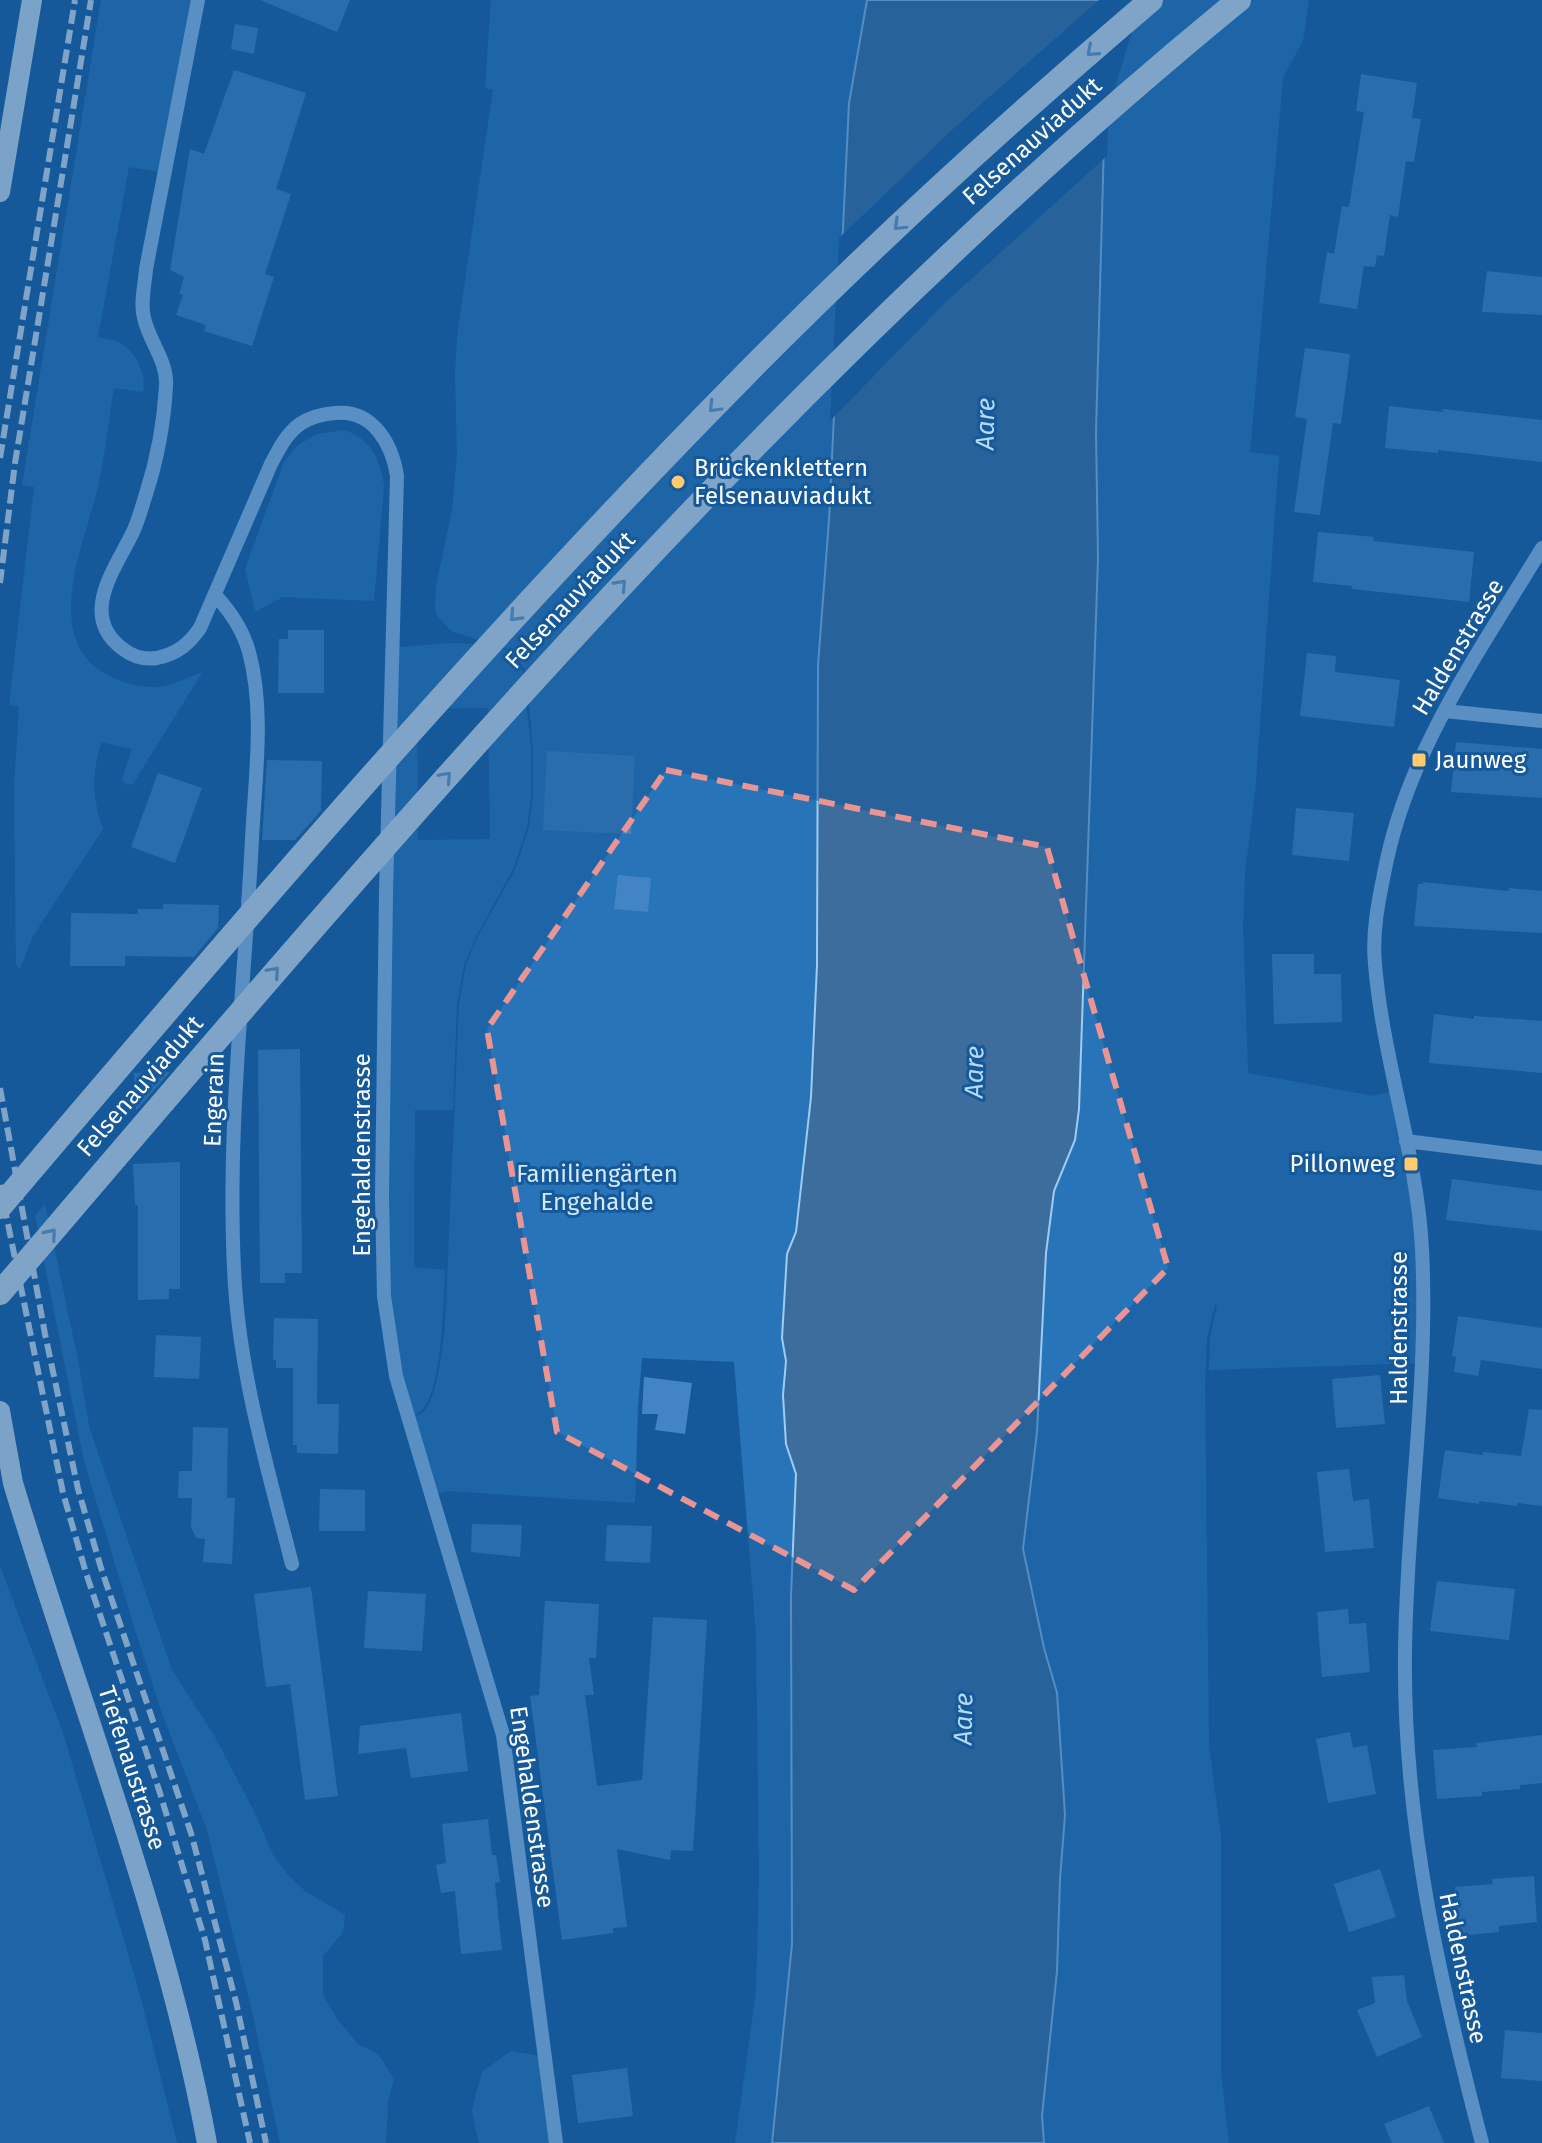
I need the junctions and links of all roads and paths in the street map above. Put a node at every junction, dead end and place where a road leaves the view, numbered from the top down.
1 (32, 0) edge
2 (198, 0) edge
3 (1151, 0) edge
4 (1239, 0) edge
5 (0, 192) edge
6 (1542, 548) edge
7 (215, 595) junction
8 (1445, 711) junction
9 (1542, 721) edge
10 (1406, 1141) junction
11 (1542, 1158) edge
12 (0, 1207) edge
13 (0, 1293) edge
14 (0, 1411) edge
15 (292, 1564) dead end
16 (207, 2143) edge
17 (556, 2143) edge
18 (1482, 2143) edge

1 - 5 main road
2 - 7 street, Engehaldenstrasse
3 -> 12 highway, Felsenauviadukt, bridge
13 -> 4 highway, Felsenauviadukt, bridge
6 - 8 street, Haldenstrasse
7 - 15 street, Engerain
7 - 17 street, Engehaldenstrasse
8 - 9 street
8 - 10 street, Haldenstrasse
10 - 11 street
10 - 18 street, Haldenstrasse
14 - 16 main road, Tiefenaustrasse

